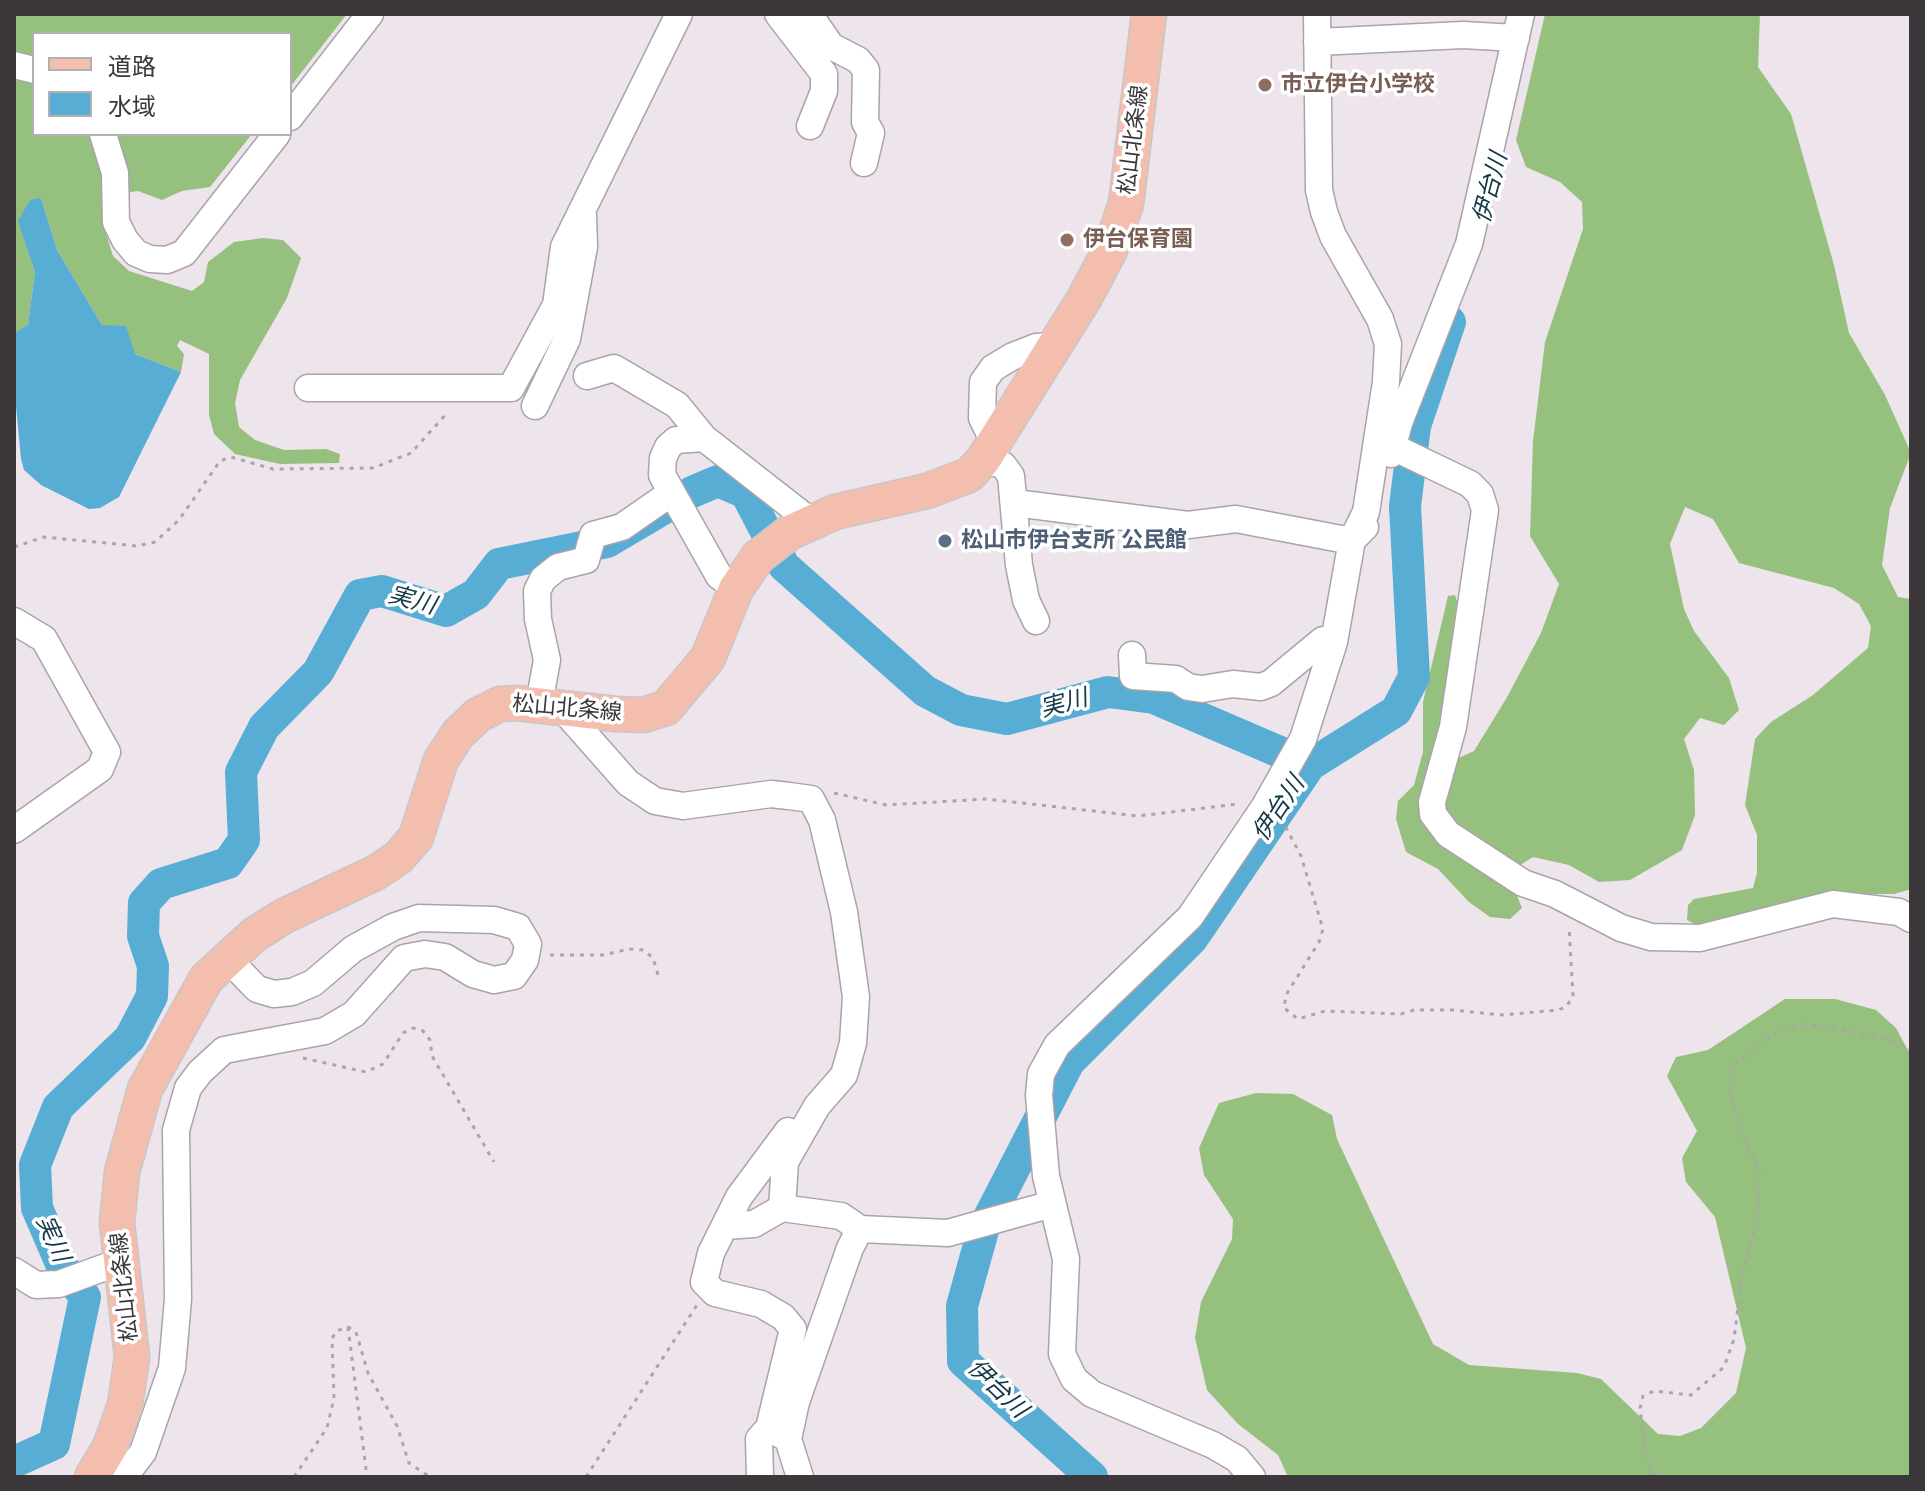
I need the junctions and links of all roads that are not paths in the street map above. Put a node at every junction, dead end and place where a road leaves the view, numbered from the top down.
1 (370, 14) edge
2 (679, 14) edge
3 (778, 14) edge
4 (809, 14) edge
5 (1149, 14) edge
6 (1317, 14) edge
7 (1518, 26) edge
8 (1317, 42) junction
9 (292, 114) edge
10 (810, 126) dead end
11 (104, 136) edge
12 (275, 136) edge
13 (864, 163) dead end
14 (583, 212) junction
15 (587, 376) dead end
16 (308, 388) dead end
17 (535, 406) dead end
18 (704, 438) junction
19 (988, 451) junction
20 (1408, 454) junction
21 (675, 500) junction
22 (1015, 503) junction
23 (809, 520) junction
24 (1352, 540) junction
25 (736, 589) junction
26 (14, 621) edge
27 (1036, 621) dead end
28 (1334, 642) junction
29 (1132, 655) dead end
30 (549, 705) junction
31 (14, 830) edge
32 (1911, 919) edge
33 (227, 958) junction
34 (817, 1106) junction
35 (1052, 1204) junction
36 (782, 1208) junction
37 (725, 1226) junction
38 (860, 1229) junction
39 (119, 1262) junction
40 (14, 1271) edge
41 (778, 1433) junction
42 (92, 1477) edge
43 (124, 1477) edge
44 (760, 1477) edge
45 (800, 1477) edge
46 (1252, 1477) edge

1 - 9 street
2 - 14 street
3 - 10 street
4 - 13 street
5 - 19 main road, 松山北条線
6 - 8 street
7 - 8 street
7 - 20 street
8 - 24 street
11 - 12 street
14 - 16 street
14 - 17 street
15 - 18 street
18 - 21 street
18 - 23 street
19 - 22 street
19 - 23 main road, 松山北条線
20 - 24 street
20 - 32 street
21 - 25 street
21 - 30 street
22 - 24 street
22 - 27 street
23 - 25 main road, 松山北条線
24 - 28 street
25 - 30 main road, 松山北条線
26 - 31 street
28 - 29 street
28 - 35 street
30 - 33 main road, 松山北条線
30 - 34 street
33 - 39 main road, 松山北条線
33 - 43 street
34 - 36 street
34 - 37 street
35 - 38 street
35 - 46 street
36 - 37 street
36 - 38 street
37 - 41 street
38 - 41 street
39 - 40 street
39 - 42 main road, 松山北条線
41 - 44 street
41 - 45 street

